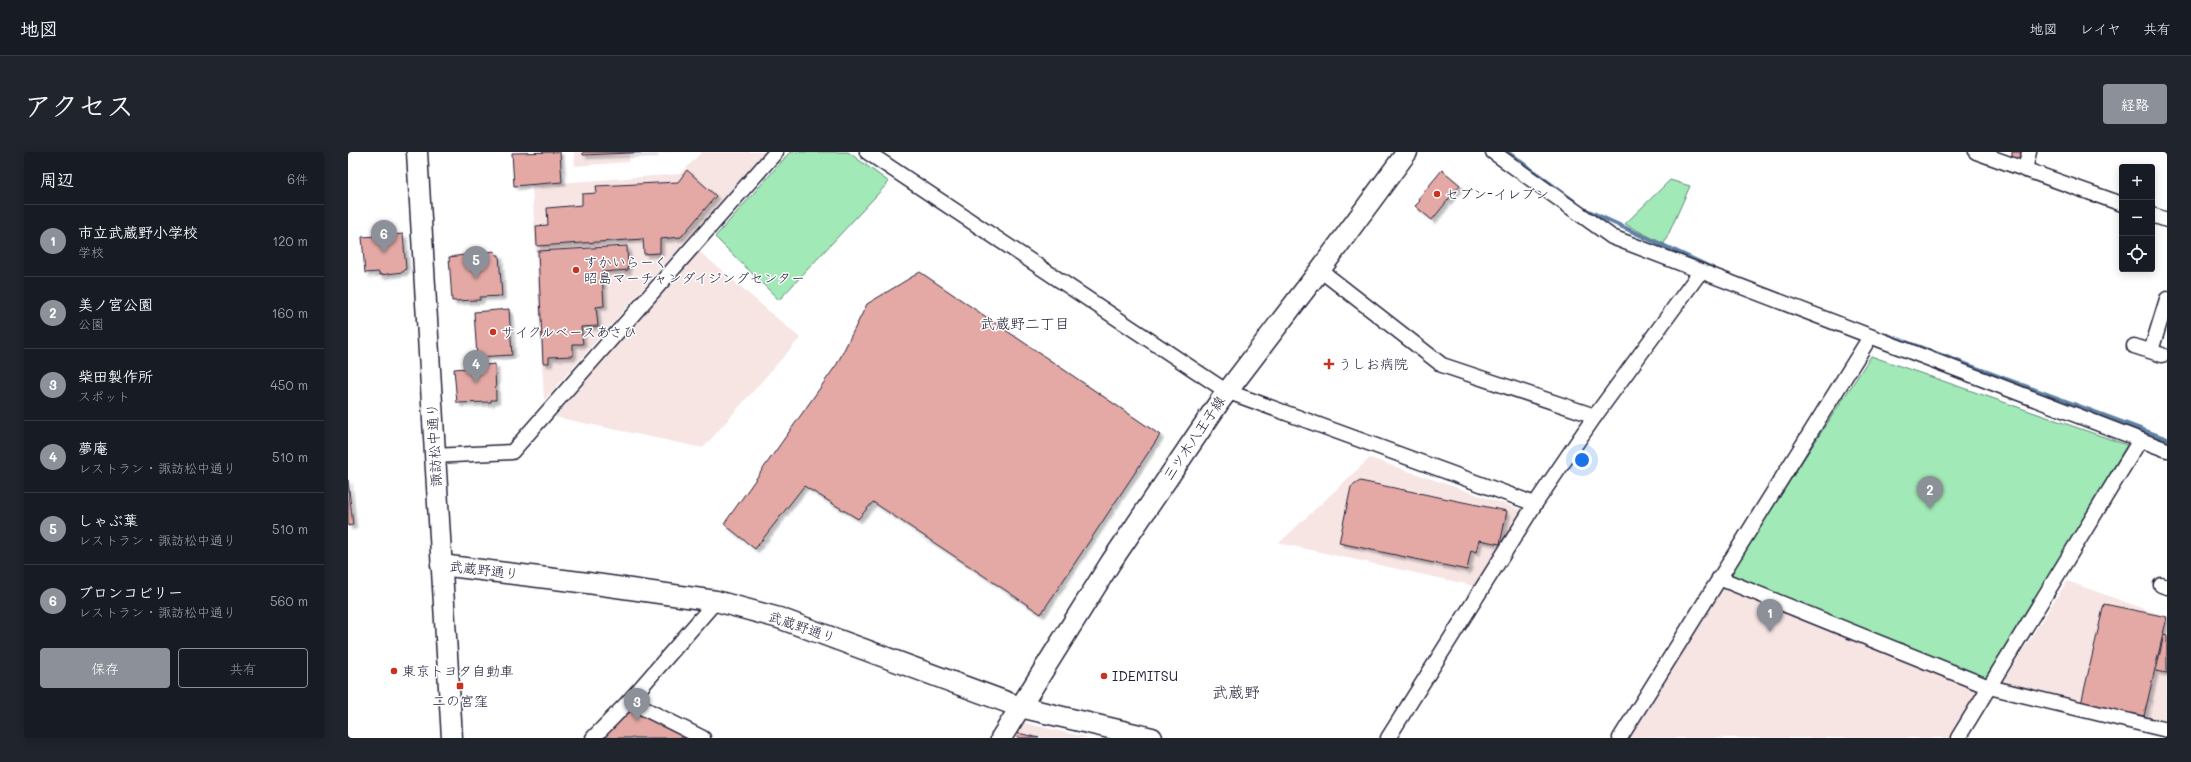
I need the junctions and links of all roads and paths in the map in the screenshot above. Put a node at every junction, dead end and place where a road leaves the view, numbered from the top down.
1 (417, 152) edge
2 (776, 152) edge
3 (867, 152) edge
4 (1407, 152) edge
5 (1493, 152) edge
6 (1976, 152) edge
7 (2029, 152) edge
8 (2025, 170) junction
9 (2119, 203) edge
10 (2155, 216) edge
11 (2167, 220) edge
12 (1320, 270) junction
13 (1701, 271) junction
14 (2167, 299) edge
15 (1870, 338) junction
16 (2134, 346) dead end
17 (1226, 391) junction
18 (1595, 416) junction
19 (2140, 440) junction
20 (2167, 450) edge
21 (434, 456) junction
22 (1535, 504) junction
23 (441, 565) junction
24 (1719, 578) junction
25 (716, 601) junction
26 (1989, 687) junction
27 (629, 700) junction
28 (1020, 707) junction
29 (2167, 730) edge
30 (452, 738) edge
31 (593, 738) edge
32 (703, 738) edge
33 (1001, 738) edge
34 (1152, 738) edge
35 (1388, 738) edge
36 (1620, 738) edge
37 (1958, 738) edge

1 - 21 street, 諏訪松中通り
2 - 21 street
3 - 17 street
4 - 12 street, 三ツ木八王子線
5 - 13 street
6 - 8 street
7 - 8 street
8 - 9 street
10 - 11 street
12 - 17 street, 三ツ木八王子線
12 - 18 street
13 - 15 street
13 - 18 street
14 - 16 street
15 - 19 street
15 - 24 street
17 - 22 street
17 - 28 street, 三ツ木八王子線
18 - 22 street
19 - 20 street
19 - 26 street
21 - 23 street, 諏訪松中通り
22 - 35 street
23 - 25 street, 武蔵野通り
23 - 30 street, 諏訪松中通り
24 - 26 street
24 - 36 street
25 - 27 street
25 - 28 street, 武蔵野通り
26 - 29 street
26 - 37 street
27 - 31 street
27 - 32 street
28 - 33 street, 三ツ木八王子線
28 - 34 street, 武蔵野通り

